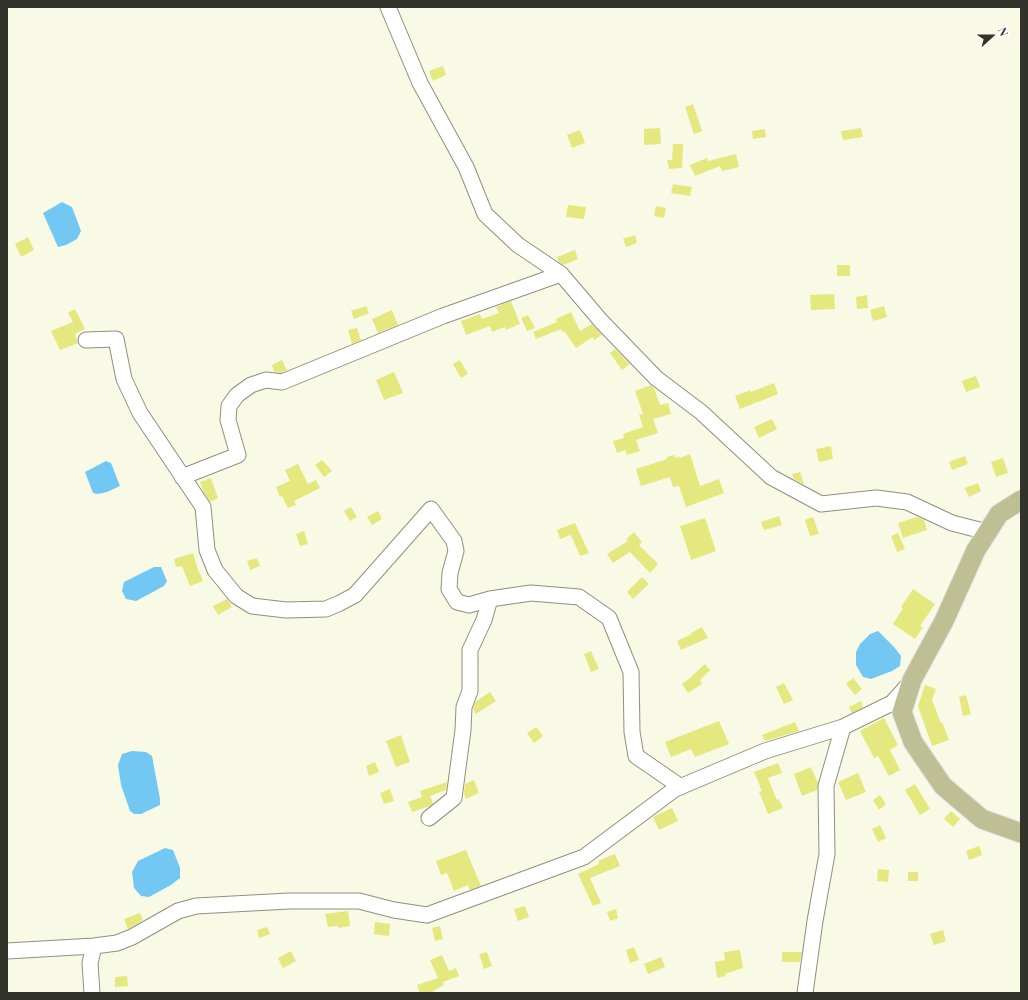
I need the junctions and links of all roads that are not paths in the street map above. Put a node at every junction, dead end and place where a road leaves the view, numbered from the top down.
1 (388, 7) edge
2 (561, 274) junction
3 (86, 340) dead end
4 (182, 476) junction
5 (1021, 500) edge
6 (987, 532) junction
7 (490, 599) junction
8 (912, 680) junction
9 (843, 727) junction
10 (682, 787) junction
11 (429, 818) dead end
12 (1021, 833) edge
13 (94, 946) junction
14 (7, 951) edge
15 (92, 993) edge
16 (805, 993) edge

1 - 2 street
2 - 4 street
2 - 6 street
3 - 4 street
4 - 7 street
5 - 6 main road
6 - 8 main road
7 - 10 street
7 - 11 street
8 - 9 street
8 - 12 main road
9 - 10 street
9 - 16 street
10 - 13 street
13 - 14 street
13 - 15 street

